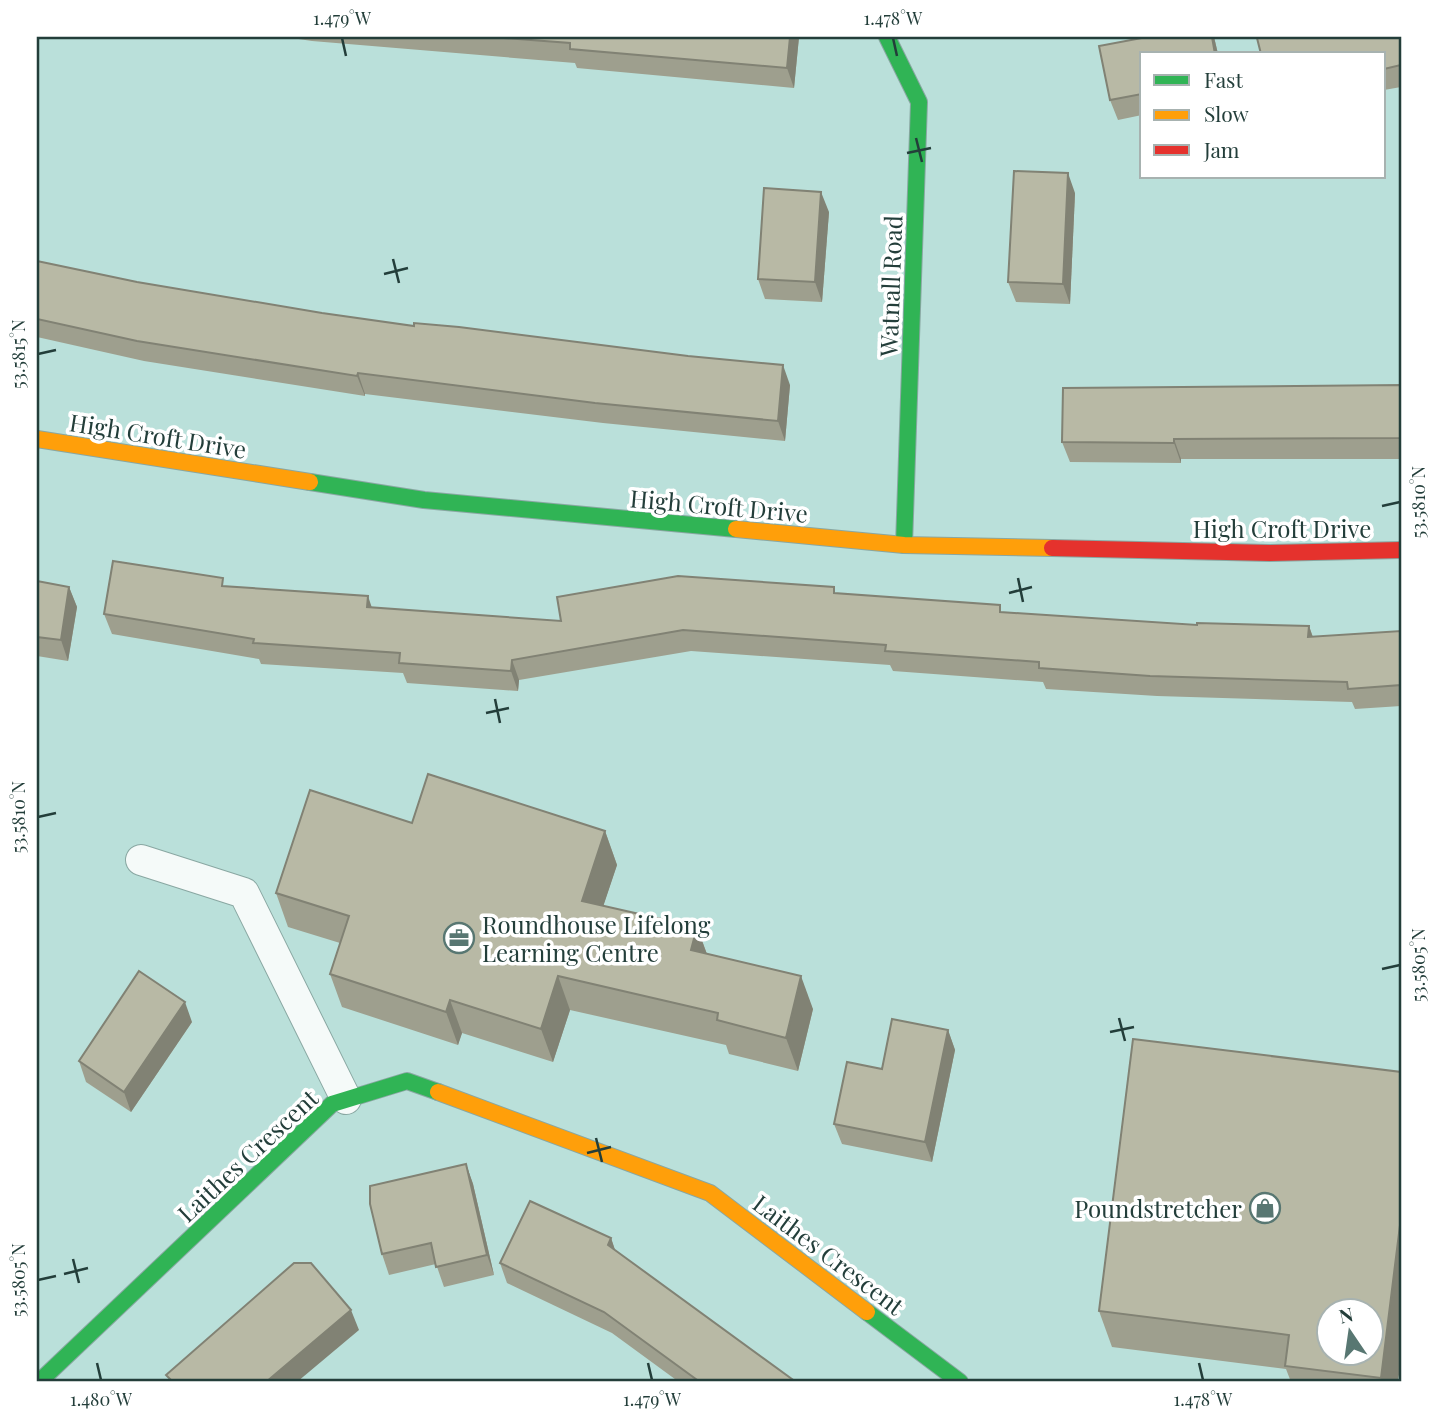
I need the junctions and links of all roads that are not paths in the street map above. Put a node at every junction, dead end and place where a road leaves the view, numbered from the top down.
1 (887, 37) edge
2 (37, 439) edge
3 (904, 545) junction
4 (1401, 550) edge
5 (141, 860) dead end
6 (346, 1099) junction
7 (39, 1382) edge
8 (960, 1382) edge

1 - 3 street, Watnall Road
2 - 3 street, High Croft Drive
3 - 4 street, High Croft Drive
5 - 6 lane
6 - 7 street, Laithes Crescent
6 - 8 street, Laithes Crescent

